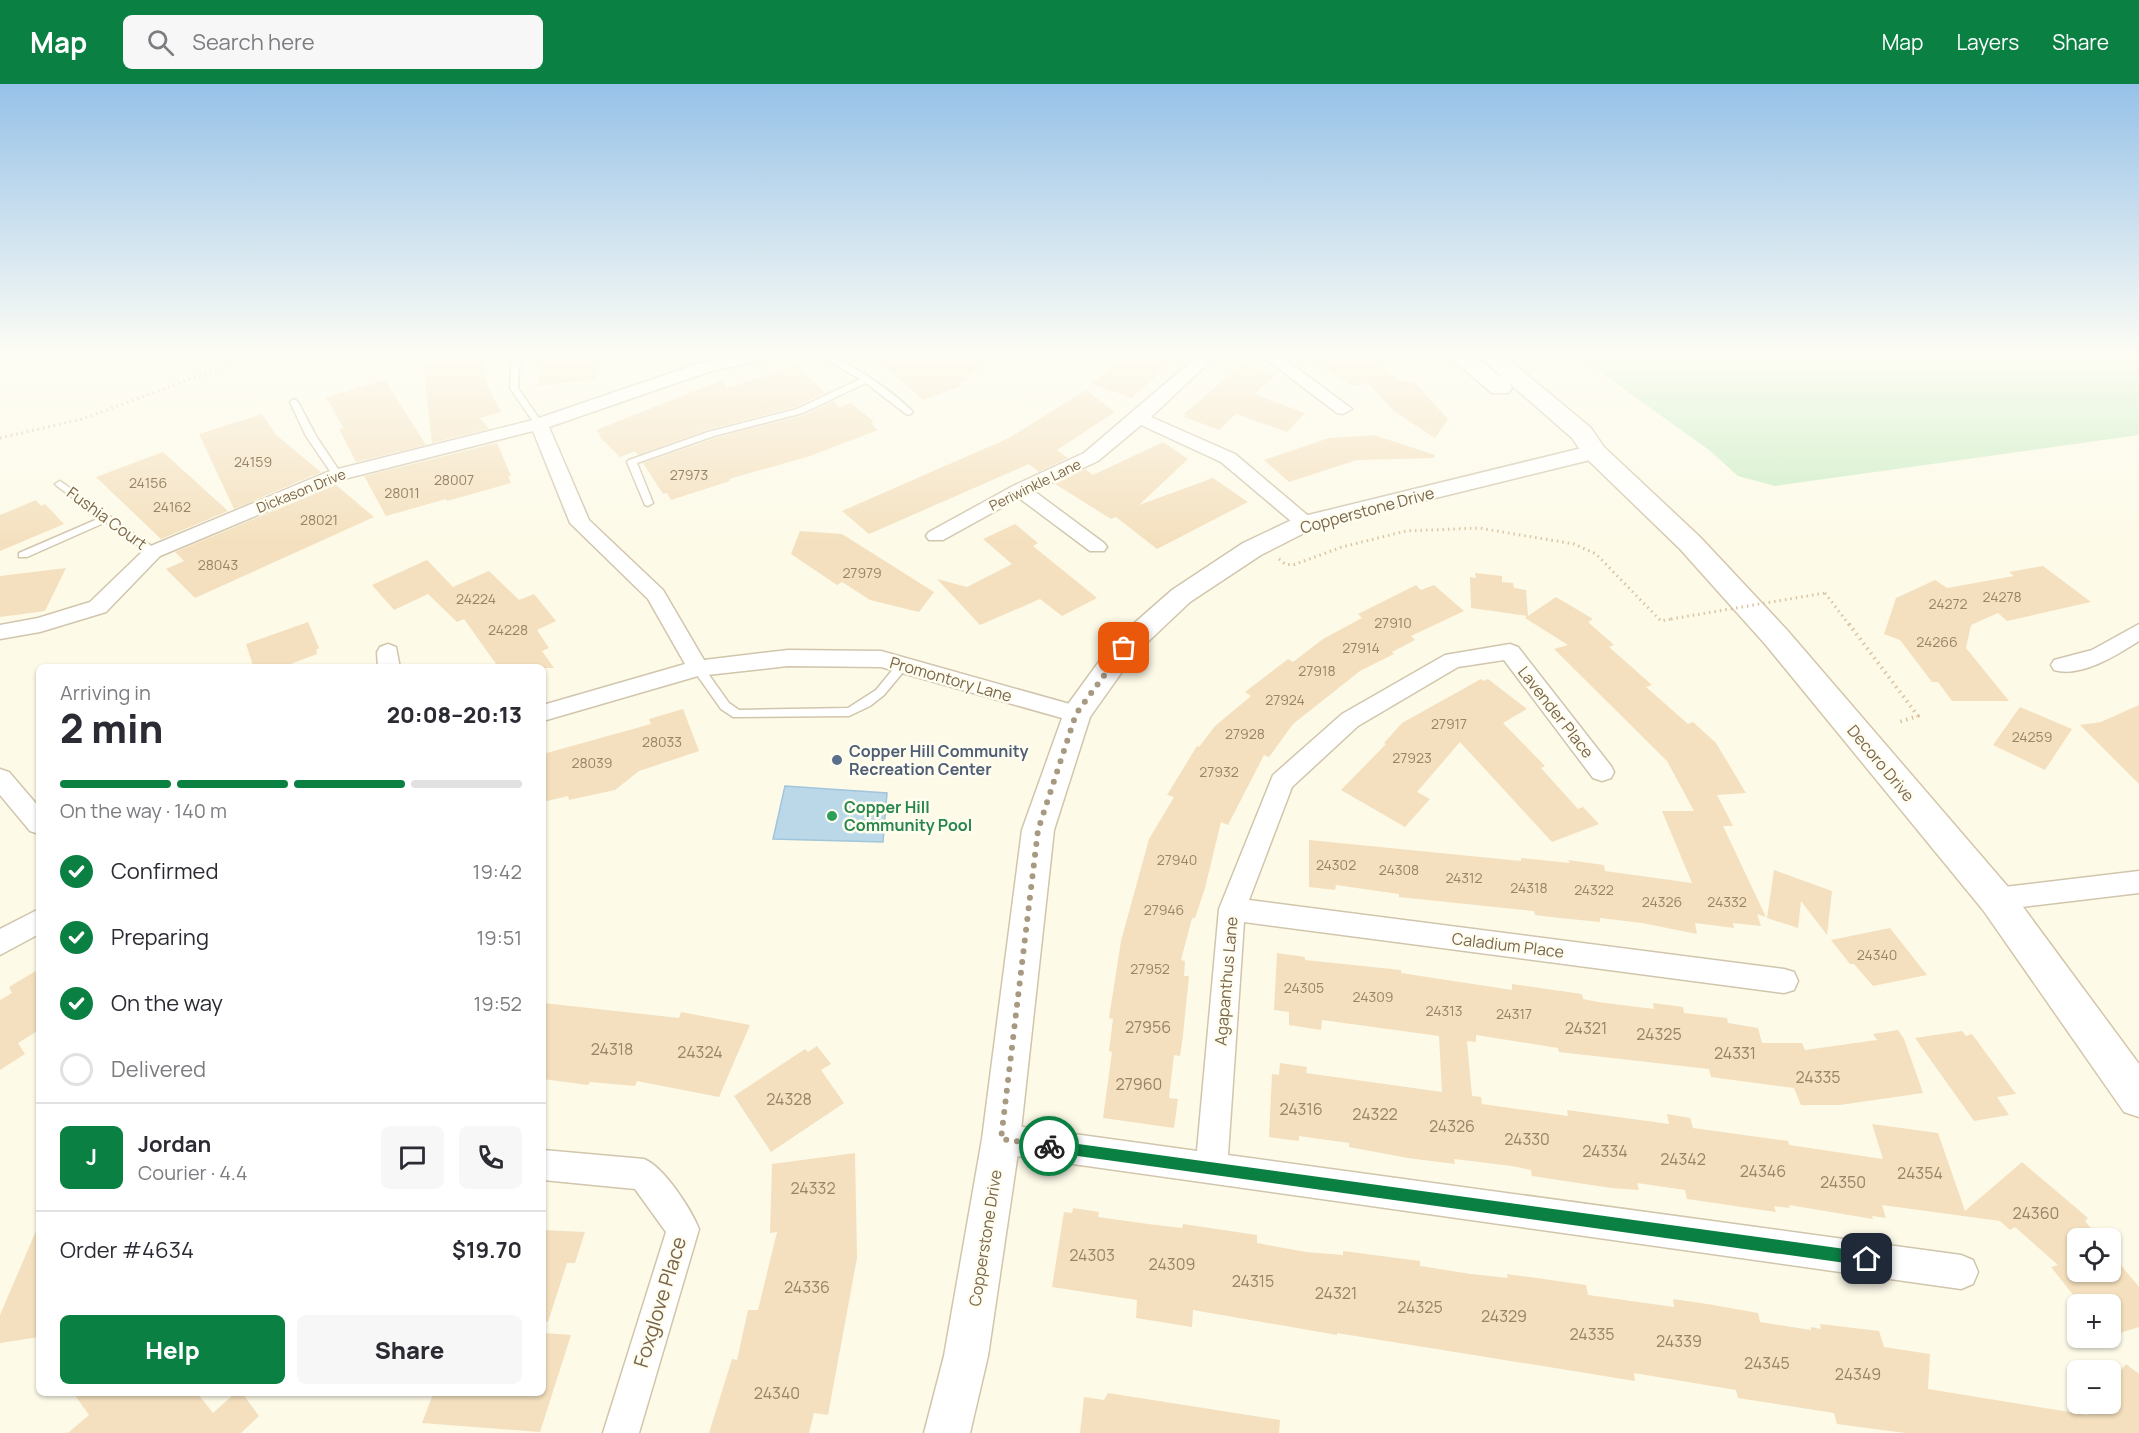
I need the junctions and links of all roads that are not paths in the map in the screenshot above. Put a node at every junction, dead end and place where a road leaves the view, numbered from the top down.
1 (301, 417) edge
2 (534, 417) edge
3 (560, 417) edge
4 (778, 417) edge
5 (1532, 417) edge
6 (1563, 417) edge
7 (1140, 418) joint
8 (539, 424) junction
9 (1594, 452) junction
10 (337, 475) junction
11 (60, 484) dead end
12 (1020, 490) junction
13 (648, 502) dead end
14 (107, 518) junction
15 (1305, 523) junction
16 (936, 536) dead end
17 (1097, 547) dead end
18 (153, 552) junction
19 (23, 555) dead end
20 (2139, 631) edge
21 (0, 632) edge
22 (1510, 652) joint
23 (903, 665) junction
24 (2062, 665) dead end
25 (698, 668) junction
26 (546, 712) edge
27 (1076, 714) junction
28 (1602, 772) dead end
29 (0, 778) edge
30 (36, 820) edge
31 (2139, 882) edge
32 (1996, 899) junction
33 (1232, 909) junction
34 (36, 922) edge
35 (0, 943) edge
36 (1784, 981) dead end
37 (2139, 1098) edge
38 (1001, 1139) junction
39 (546, 1165) edge
40 (1211, 1169) junction
41 (1961, 1272) dead end
42 (621, 1433) edge
43 (947, 1433) edge

1 - 10 lane
2 - 8 lane
3 - 8 street, Dickason Drive
4 - 13 lane
5 - 9 main road, Decoro Drive
6 - 9 main road, Decoro Drive
7 - 12 street, Periwinkle Lane
7 - 15 street
8 - 10 street, Dickason Drive
8 - 25 street
9 - 15 street, Copperstone Drive
9 - 32 main road, Decoro Drive
10 - 18 street, Dickason Drive
11 - 14 lane, Fushia Court
12 - 16 street, Periwinkle Lane
12 - 17 street
14 - 18 lane, Fushia Court
14 - 19 lane
15 - 27 street, Copperstone Drive
18 - 21 street, Dickason Drive
20 - 24 street
22 - 28 street, Lavender Place
22 - 33 street, Agapanthus Lane
23 - 25 street, Promontory Lane
23 - 25 lane
23 - 27 street, Promontory Lane
25 - 26 street, Promontory Lane
27 - 38 street, Copperstone Drive
29 - 30 street
31 - 32 street
32 - 37 main road, Decoro Drive
33 - 36 street, Caladium Place
33 - 40 street, Agapanthus Lane
34 - 35 street
38 - 40 street
38 - 43 street, Copperstone Drive
39 - 42 street, Foxglove Place
40 - 41 street

